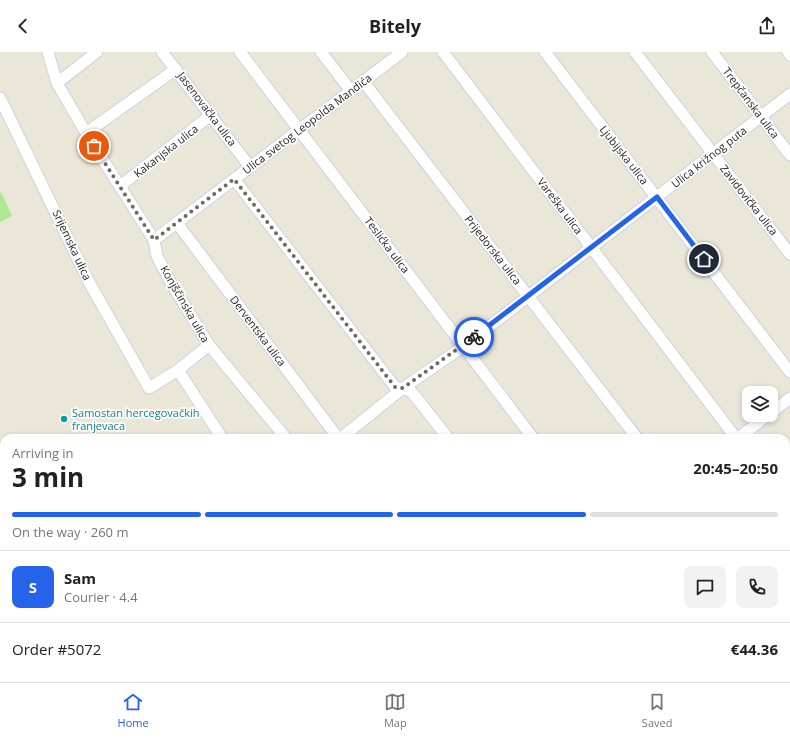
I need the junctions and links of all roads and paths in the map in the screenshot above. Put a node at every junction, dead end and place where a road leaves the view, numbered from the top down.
1 (48, 52) edge
2 (97, 52) edge
3 (162, 52) edge
4 (240, 52) edge
5 (321, 52) edge
6 (443, 52) edge
7 (545, 52) edge
8 (635, 52) edge
9 (712, 52) edge
10 (788, 52) edge
11 (396, 54) edge
12 (790, 55) edge
13 (176, 69) junction
14 (363, 81) junction
15 (57, 83) junction
16 (351, 90) junction
17 (790, 94) edge
18 (0, 98) edge
19 (211, 115) junction
20 (761, 117) junction
21 (300, 130) junction
22 (86, 133) junction
23 (713, 153) junction
24 (790, 155) edge
25 (250, 167) junction
26 (234, 179) junction
27 (120, 186) junction
28 (657, 197) junction
29 (177, 223) junction
30 (154, 240) junction
31 (592, 247) junction
32 (790, 254) edge
33 (528, 295) junction
34 (209, 345) junction
35 (464, 346) junction
36 (178, 370) junction
37 (790, 372) edge
38 (403, 388) junction
39 (790, 398) edge
40 (778, 407) edge
41 (759, 422) edge
42 (219, 434) edge
43 (283, 434) edge
44 (337, 434) edge
45 (345, 434) edge
46 (445, 434) edge
47 (530, 434) edge
48 (634, 434) edge
49 (734, 434) edge
50 (742, 434) edge

1 - 15 street, Konjščinska ulica
2 - 15 street
3 - 13 street, Jasenovačka ulica
4 - 21 street, Teslićka ulica
5 - 16 street
6 - 31 street, Vareška ulica
7 - 28 street, Ljubijska ulica
8 - 23 street, Zavidovička ulica
9 - 20 street, Trepčanska ulica
10 - 12 street
11 - 14 street, Ulica svetog Leopolda Mandića
13 - 19 street, Jasenovačka ulica
13 - 22 street
14 - 16 street, Ulica svetog Leopolda Mandića
14 - 33 street, Prijedorska ulica
15 - 22 street, Konjščinska ulica
16 - 21 street, Ulica svetog Leopolda Mandića
17 - 20 street, Ulica križnog puta
18 - 36 street, Srijemska ulica
19 - 25 street, Jasenovačka ulica
19 - 27 street, Kakanjska ulica
20 - 23 street, Ulica križnog puta
20 - 24 street, Trepčanska ulica
21 - 25 street, Ulica svetog Leopolda Mandića
21 - 35 street, Teslićka ulica
22 - 27 street, Konjščinska ulica
23 - 28 street, Ulica križnog puta
23 - 32 street, Zavidovička ulica
25 - 26 street, Ulica svetog Leopolda Mandića
26 - 29 street, Ulica svetog Leopolda Mandića
26 - 38 street
27 - 30 street, Konjščinska ulica
28 - 31 street, Ulica križnog puta
28 - 37 street, Ljubijska ulica
29 - 30 street, Ulica svetog Leopolda Mandića
29 - 44 street, Derventska ulica
30 - 34 street, Konjščinska ulica
31 - 33 street, Ulica križnog puta
31 - 49 street, Vareška ulica
33 - 35 street, Ulica križnog puta
33 - 48 street, Prijedorska ulica
34 - 36 street
34 - 43 street, Konjščinska ulica
35 - 38 street, Ulica križnog puta
35 - 47 street, Teslićka ulica
36 - 42 street
38 - 45 street, Ulica križnog puta
38 - 46 street
39 - 40 street
41 - 50 street

